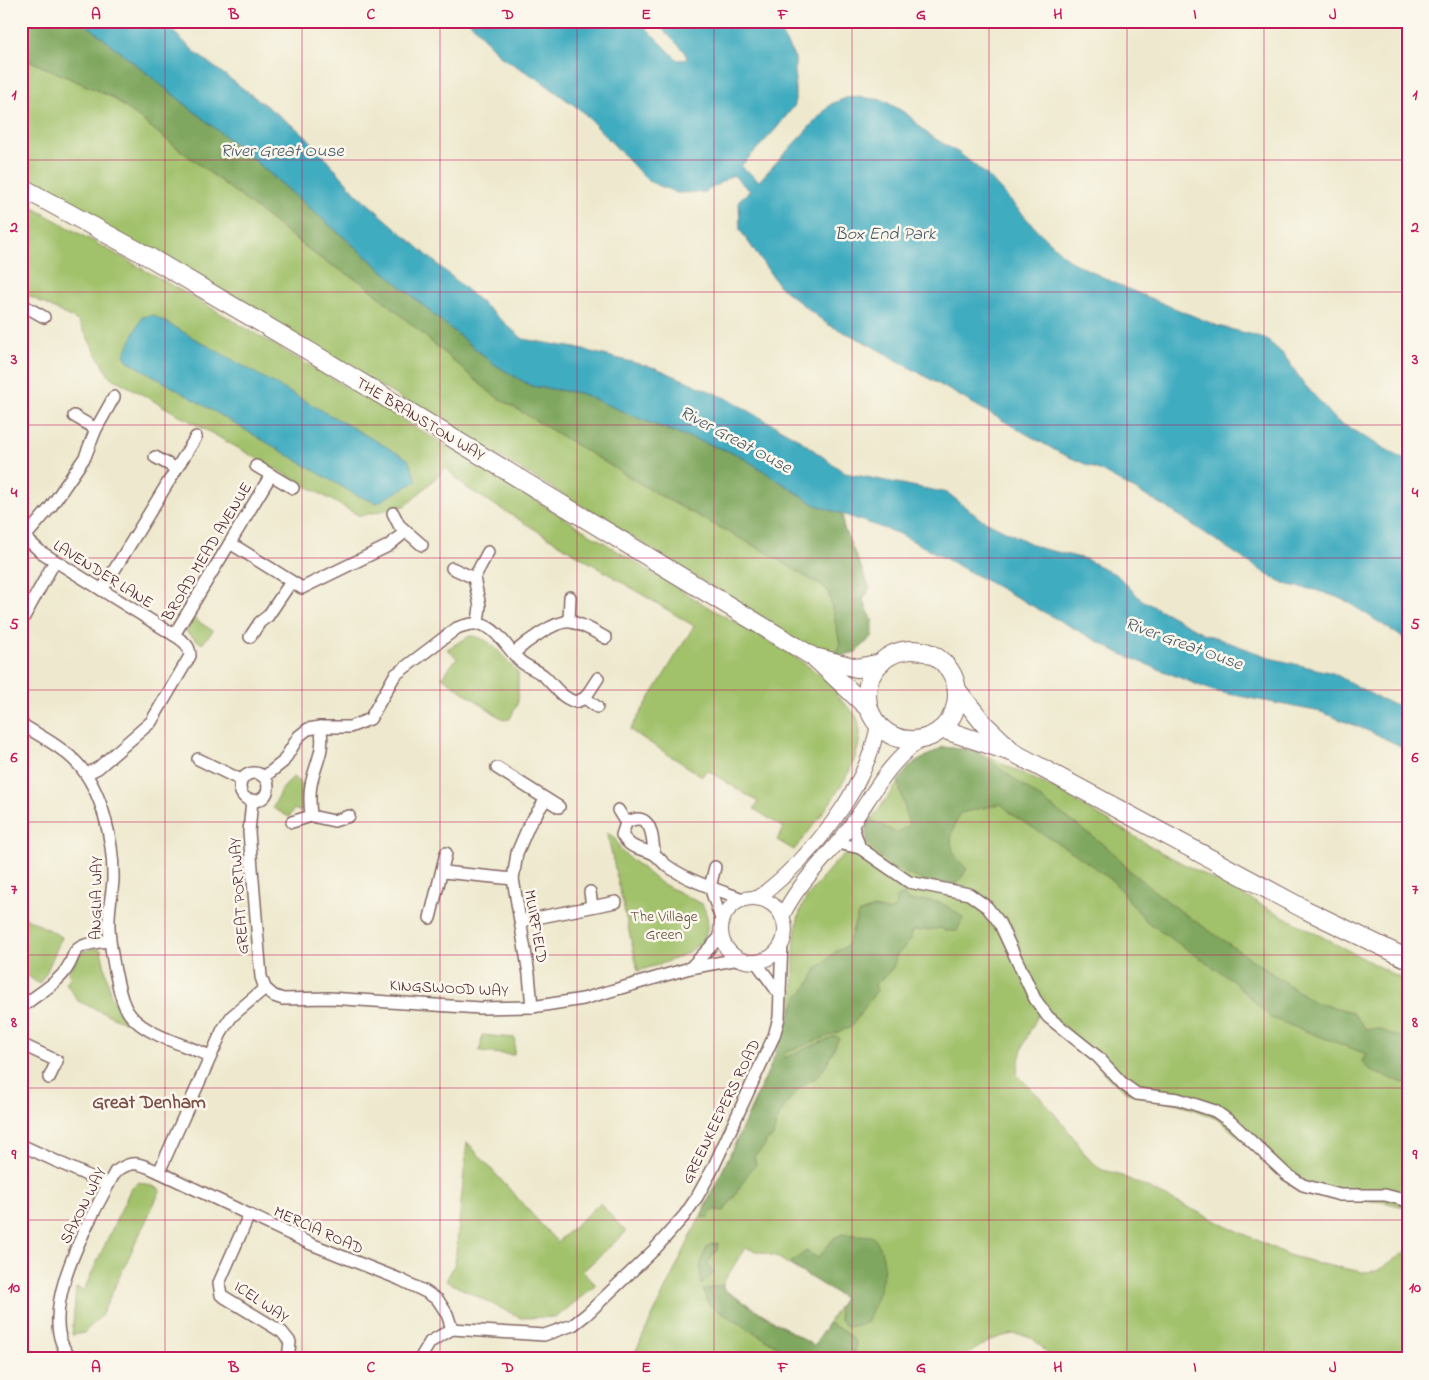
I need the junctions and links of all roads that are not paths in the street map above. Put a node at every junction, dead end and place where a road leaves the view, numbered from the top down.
1 (21, 187) edge
2 (23, 309) edge
3 (44, 317) dead end
4 (114, 397) dead end
5 (74, 416) dead end
6 (96, 429) junction
7 (196, 437) dead end
8 (155, 457) dead end
9 (256, 466) dead end
10 (175, 468) junction
11 (271, 475) junction
12 (293, 488) dead end
13 (393, 513) dead end
14 (405, 532) junction
15 (23, 535) edge
16 (230, 543) junction
17 (422, 545) dead end
18 (488, 552) dead end
19 (55, 561) junction
20 (452, 568) dead end
21 (474, 578) junction
22 (291, 582) junction
23 (102, 590) junction
24 (570, 596) dead end
25 (568, 621) junction
26 (21, 622) edge
27 (478, 623) junction
28 (174, 635) junction
29 (250, 637) dead end
30 (606, 638) dead end
31 (514, 653) junction
32 (815, 658) junction
33 (881, 663) junction
34 (598, 678) dead end
35 (957, 690) junction
36 (585, 698) junction
37 (596, 707) dead end
38 (869, 709) junction
39 (21, 724) edge
40 (878, 725) junction
41 (320, 727) junction
42 (942, 729) junction
43 (923, 739) junction
44 (1014, 753) junction
45 (198, 759) dead end
46 (497, 768) dead end
47 (86, 774) junction
48 (264, 777) junction
49 (241, 780) junction
50 (546, 799) junction
51 (252, 800) junction
52 (559, 807) dead end
53 (618, 810) dead end
54 (311, 816) junction
55 (349, 816) dead end
56 (292, 822) dead end
57 (626, 823) junction
58 (852, 824) junction
59 (837, 843) junction
60 (860, 848) junction
61 (446, 853) dead end
62 (654, 854) junction
63 (715, 867) dead end
64 (443, 872) junction
65 (512, 879) junction
66 (710, 887) junction
67 (590, 892) dead end
68 (758, 898) junction
69 (743, 899) junction
70 (616, 902) dead end
71 (592, 906) junction
72 (782, 917) junction
73 (430, 918) dead end
74 (521, 921) junction
75 (722, 922) junction
76 (721, 936) junction
77 (109, 941) junction
78 (782, 942) junction
79 (738, 959) junction
80 (1408, 959) edge
81 (756, 962) junction
82 (690, 968) junction
83 (265, 988) junction
84 (780, 995) junction
85 (532, 1007) junction
86 (21, 1008) edge
87 (21, 1044) edge
88 (210, 1056) junction
89 (49, 1078) dead end
90 (21, 1144) edge
91 (159, 1172) junction
92 (108, 1185) junction
93 (1408, 1201) edge
94 (248, 1215) junction
95 (452, 1329) junction
96 (65, 1357) edge
97 (288, 1359) edge
98 (420, 1359) edge

1 - 32 highway, THE BRANSTON WAY
2 - 3 street
4 - 6 street
5 - 6 street
6 - 15 street
7 - 10 street
8 - 10 street
9 - 11 street, BROAD MEAD AVENUE
10 - 23 street
11 - 12 street, BROAD MEAD AVENUE
11 - 16 street, BROAD MEAD AVENUE
13 - 14 street
14 - 17 street
14 - 22 street
15 - 19 street, LAVENDER LANE
16 - 22 street
16 - 28 street, BROAD MEAD AVENUE
18 - 21 street
19 - 23 street, LAVENDER LANE
19 - 26 street
20 - 21 street
21 - 27 street
22 - 29 street
23 - 28 street, LAVENDER LANE
24 - 25 street
25 - 30 street
25 - 31 street
27 - 31 street
27 - 41 street
28 - 47 street, BROAD MEAD AVENUE
31 - 36 street
32 - 33 highway, THE BRANSTON WAY
32 - 38 highway, THE BRANSTON WAY
33 - 35 highway
33 - 38 highway
34 - 36 street
35 - 42 highway
35 - 44 highway
36 - 37 street
38 - 40 highway
39 - 47 street, ANGLIA WAY
40 - 43 highway
40 - 68 street
41 - 48 street
41 - 54 street
42 - 43 highway
42 - 44 highway
43 - 58 street
44 - 80 highway
45 - 49 street
46 - 50 street
47 - 77 street, ANGLIA WAY
48 - 49 street
48 - 51 street
49 - 51 street
50 - 52 street
50 - 65 street, MUIRFIELD
51 - 83 street, GREAT PORTWAY
53 - 57 street
54 - 55 street
54 - 56 street
57 - 62 street
57 - 62 street
58 - 59 street
58 - 60 street
59 - 60 street
59 - 72 street
60 - 93 street
61 - 64 street
62 - 66 street
63 - 66 street
64 - 65 street
64 - 73 street
65 - 74 street, MUIRFIELD
66 - 69 street
66 - 75 street
67 - 71 street
68 - 69 street
68 - 72 street
69 - 75 street
70 - 71 street
71 - 74 street
72 - 78 street
74 - 85 street, MUIRFIELD
75 - 76 street
76 - 79 street
76 - 82 street, KINGSWOOD WAY
77 - 86 street
77 - 88 street, ANGLIA WAY
78 - 81 street
78 - 84 street, GREENKEEPERS ROAD
79 - 81 street
79 - 82 street, KINGSWOOD WAY
81 - 84 street
82 - 85 street, KINGSWOOD WAY
83 - 85 street, KINGSWOOD WAY
83 - 88 street
84 - 95 street, GREENKEEPERS ROAD
87 - 89 street
88 - 91 street
90 - 92 street
91 - 92 street, SAXON WAY
91 - 94 street, MERCIA ROAD
92 - 96 street, SAXON WAY
94 - 95 street, MERCIA ROAD
94 - 97 street, ICEL WAY
95 - 98 street

